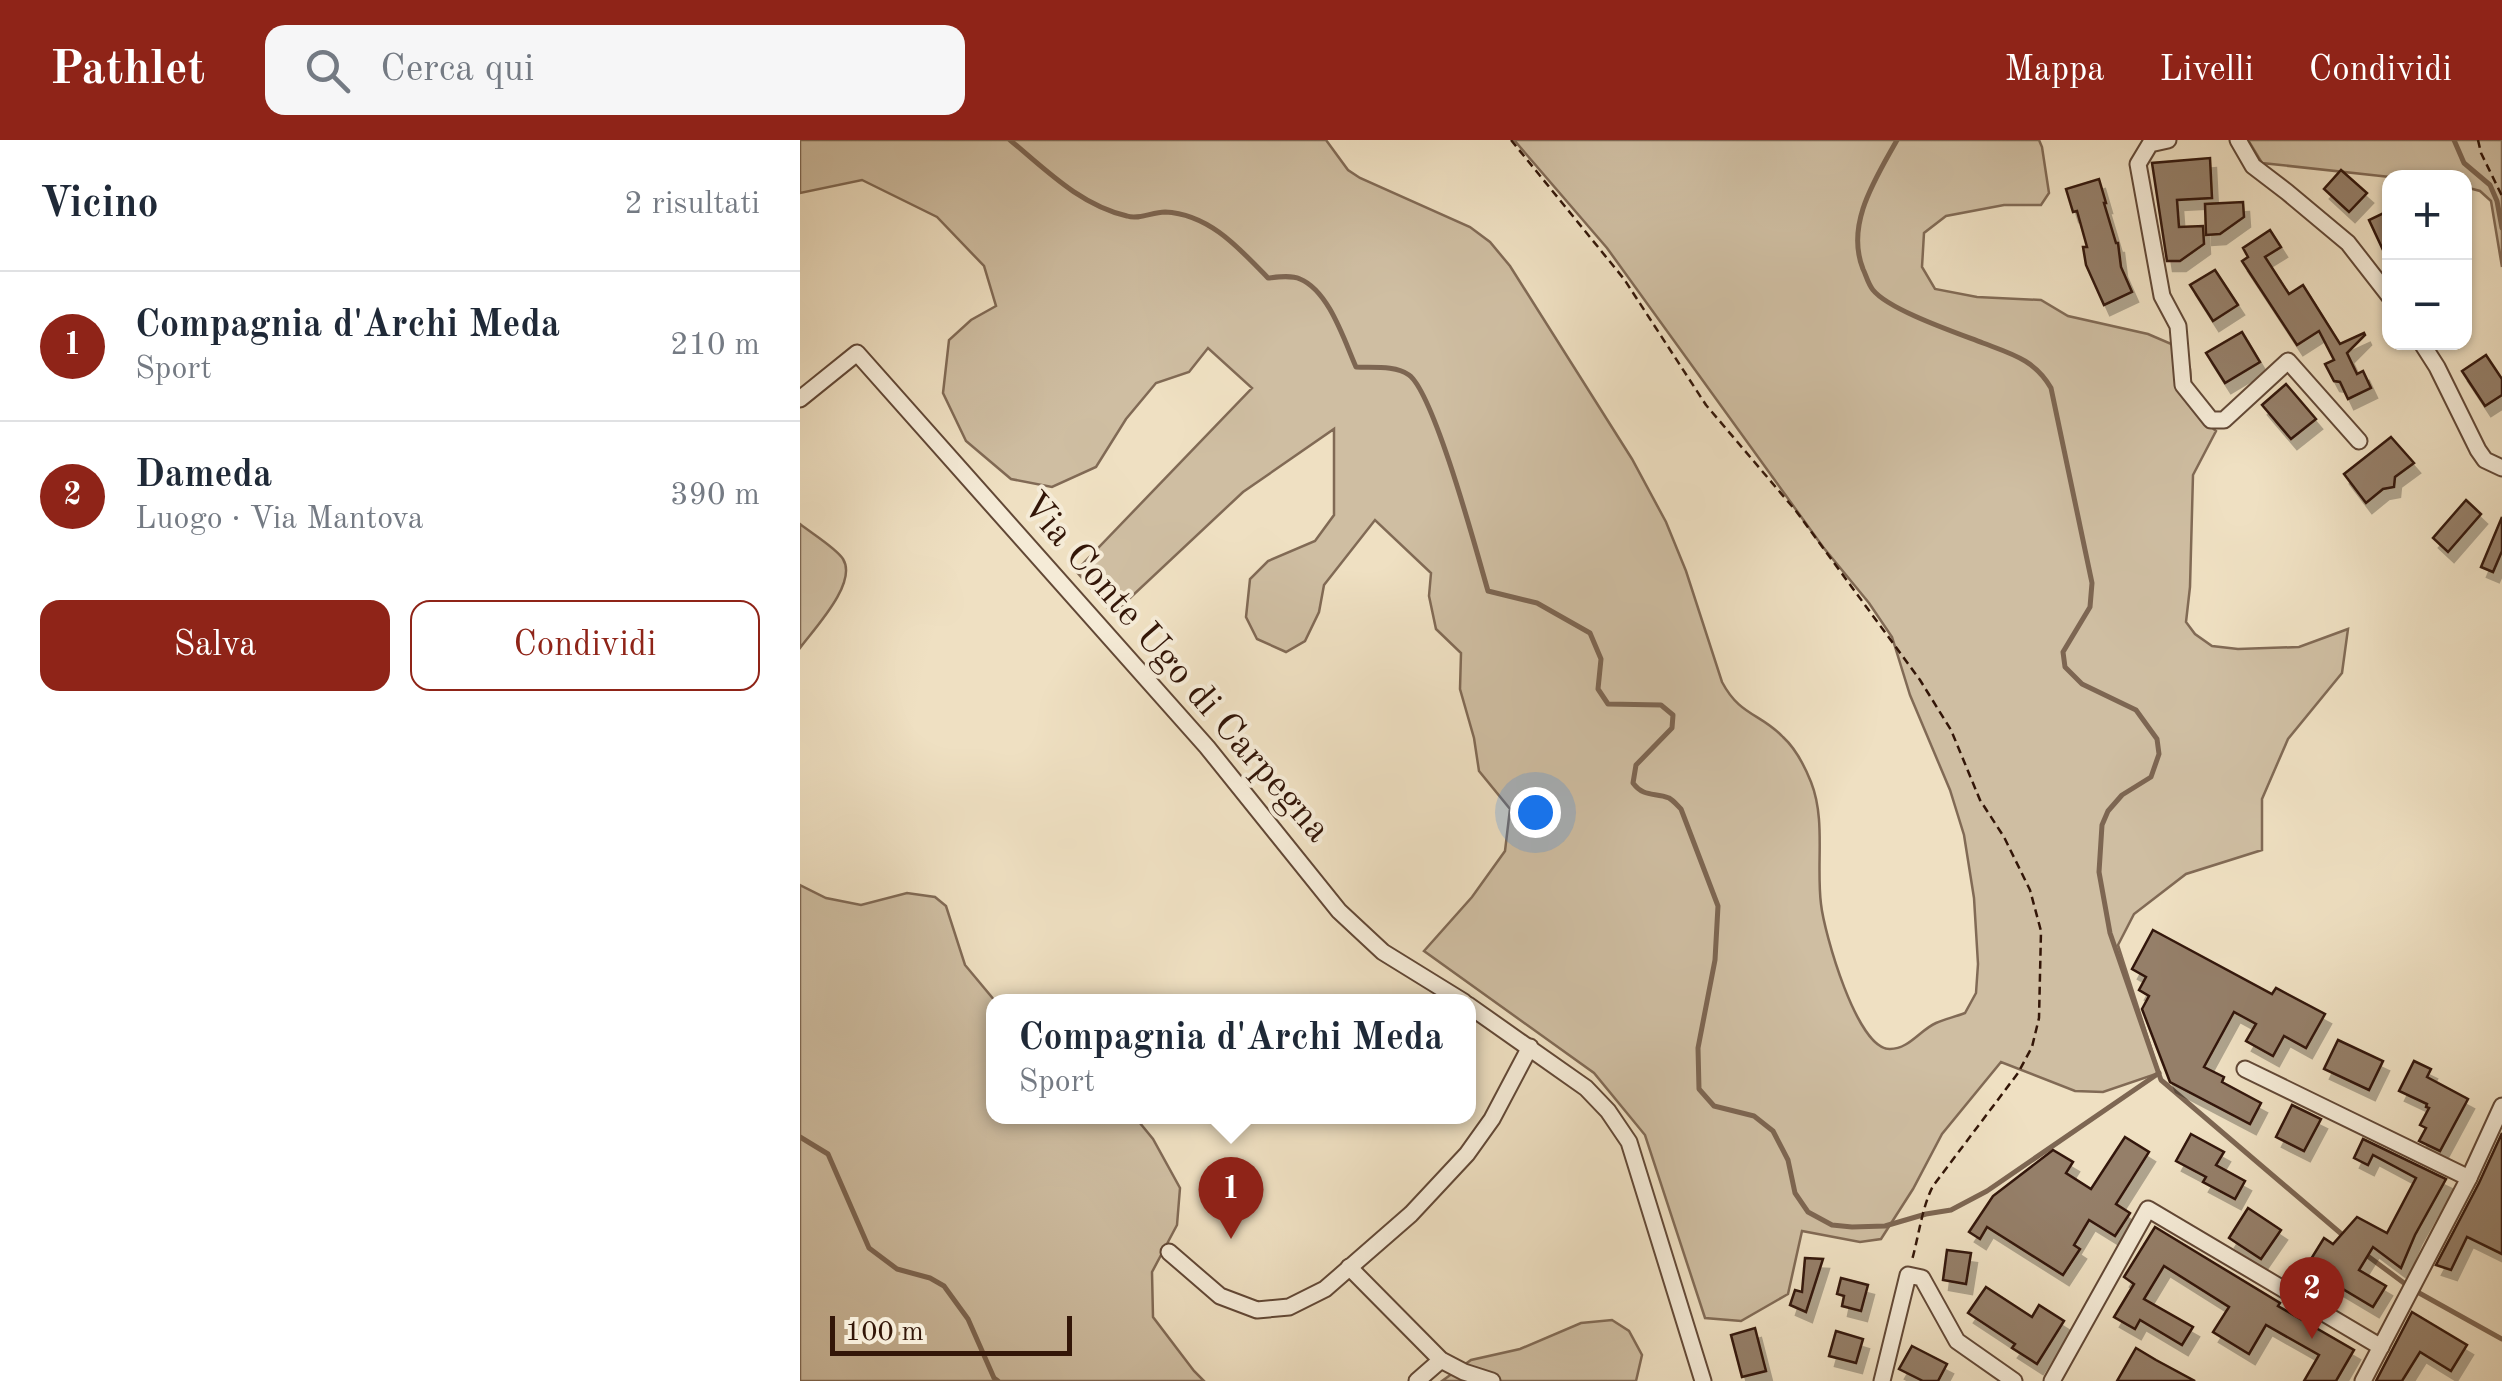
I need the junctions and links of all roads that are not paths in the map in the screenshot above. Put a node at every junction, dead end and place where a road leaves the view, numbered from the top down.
1 (2168, 140) edge
2 (2238, 140) edge
3 (2382, 287) edge
4 (2426, 350) edge
5 (800, 399) edge
6 (2359, 441) dead end
7 (2502, 468) edge
8 (1452, 994) edge
9 (1476, 1010) edge
10 (1530, 1048) junction
11 (2245, 1068) dead end
12 (2502, 1106) edge
13 (2469, 1178) junction
14 (1169, 1252) dead end
15 (1349, 1267) junction
16 (2382, 1347) junction
17 (1441, 1360) junction
18 (1417, 1381) edge
19 (1492, 1381) edge
20 (1703, 1381) edge
21 (1882, 1381) edge
22 (2014, 1381) edge
23 (2052, 1381) edge
24 (2363, 1381) edge

1 - 6 street
2 - 3 street
4 - 7 street
5 - 8 street, Via Conte Ugo di Carpegna
9 - 10 street, Via Conte Ugo di Carpegna
10 - 15 street
10 - 20 street, Via Conte Ugo di Carpegna
11 - 13 street
12 - 13 street
13 - 16 street
14 - 15 street
15 - 17 street
16 - 23 street
16 - 24 street
17 - 18 street
17 - 19 street
21 - 22 street

